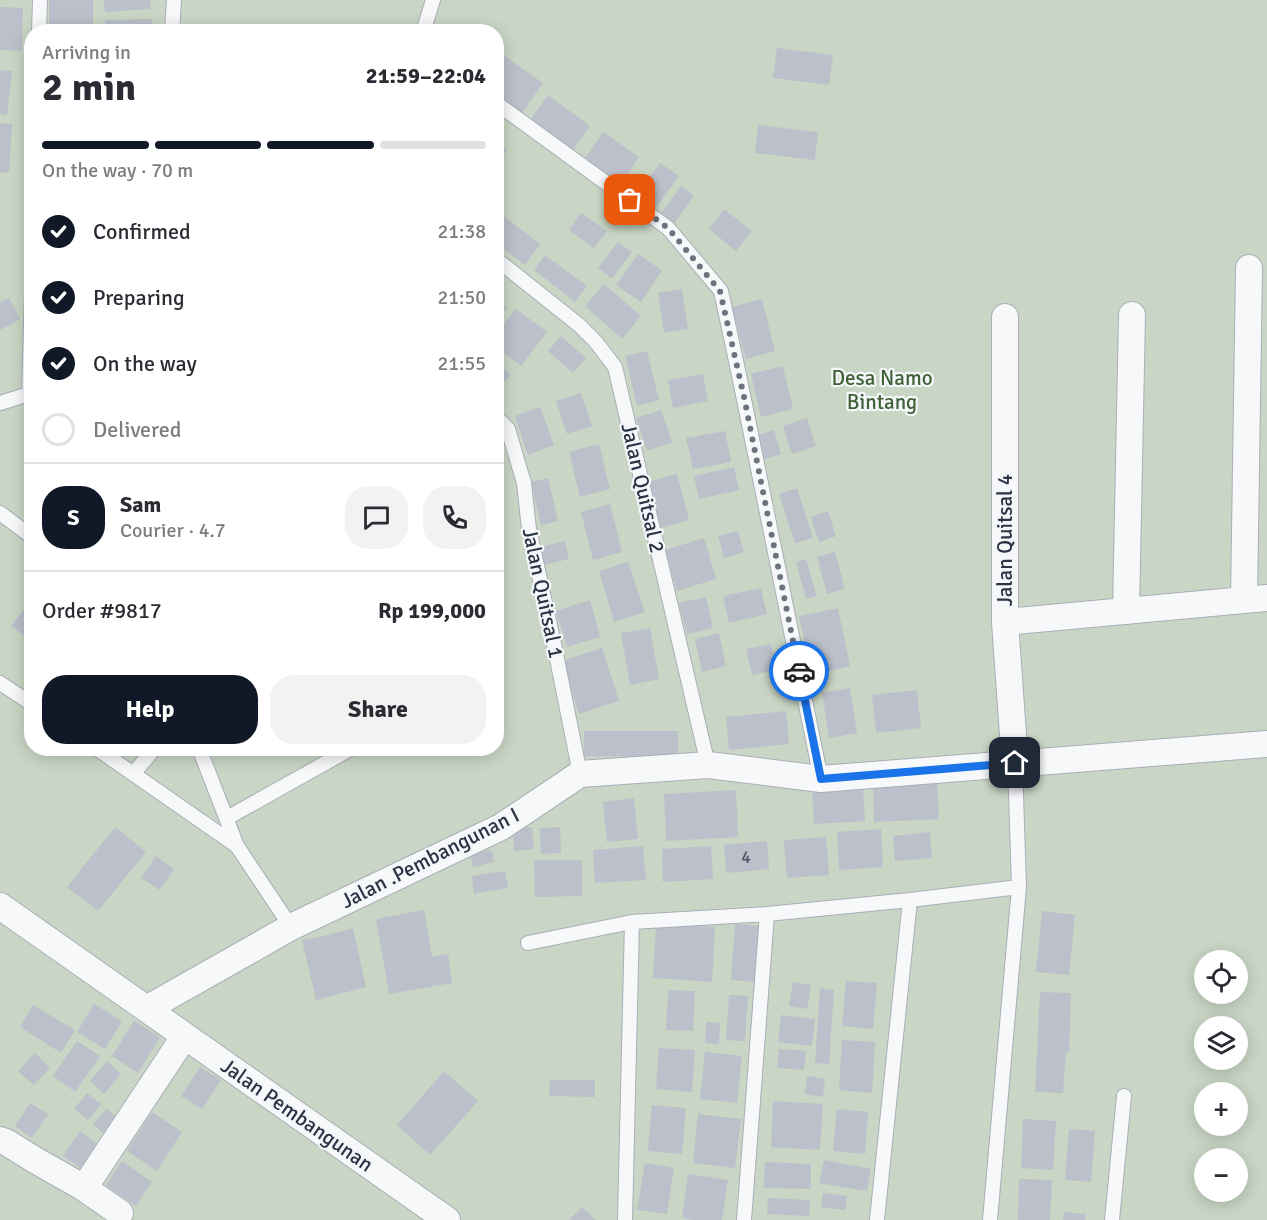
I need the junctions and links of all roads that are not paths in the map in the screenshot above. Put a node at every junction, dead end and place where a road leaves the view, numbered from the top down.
1 (40, 0) edge
2 (174, 0) edge
3 (433, 0) edge
4 (39, 24) edge
5 (172, 24) edge
6 (426, 24) edge
7 (504, 109) edge
8 (504, 265) edge
9 (1249, 268) dead end
10 (1132, 315) dead end
11 (1005, 317) dead end
12 (24, 396) edge
13 (0, 403) edge
14 (504, 425) edge
15 (0, 513) edge
16 (24, 531) edge
17 (1256, 599) edge
18 (1126, 611) junction
19 (1005, 622) junction
20 (0, 683) edge
21 (24, 699) edge
22 (1267, 744) edge
23 (107, 756) edge
24 (148, 756) edge
25 (202, 756) edge
26 (338, 756) edge
27 (1015, 763) junction
28 (708, 765) junction
29 (133, 774) junction
30 (580, 774) junction
31 (821, 779) junction
32 (227, 818) junction
33 (237, 846) junction
34 (1019, 887) junction
35 (910, 900) junction
36 (0, 906) edge
37 (767, 914) junction
38 (632, 922) junction
39 (291, 927) junction
40 (528, 944) dead end
41 (148, 1008) junction
42 (184, 1037) junction
43 (1124, 1096) dead end
44 (0, 1140) edge
45 (84, 1188) junction
46 (120, 1213) dead end
47 (447, 1220) edge
48 (625, 1220) edge
49 (744, 1220) edge
50 (877, 1220) edge
51 (990, 1220) edge
52 (1112, 1220) edge

1 - 4 lane
2 - 5 lane
3 - 6 lane
7 - 31 lane
8 - 28 lane, Jalan Quitsal 2
9 - 17 street
10 - 18 street
11 - 19 street, Jalan Quitsal 4
12 - 13 lane
14 - 30 lane, Jalan Quitsal 1
15 - 16 lane
17 - 18 street
18 - 19 street
19 - 27 street, Jalan Quitsal 4
20 - 21 lane
22 - 27 street, Jalan .Pembangunan I
23 - 29 lane
24 - 29 lane
25 - 32 lane
26 - 32 lane
27 - 31 street, Jalan .Pembangunan I
27 - 34 lane
28 - 30 street, Jalan .Pembangunan I
28 - 31 street, Jalan .Pembangunan I
29 - 33 lane
30 - 39 street, Jalan .Pembangunan I
32 - 33 lane
33 - 39 lane
34 - 35 lane
34 - 51 lane
35 - 37 lane
35 - 50 lane
36 - 41 street, Jalan Pembangunan
37 - 38 lane
37 - 49 lane
38 - 40 lane
38 - 48 lane
39 - 41 street, Jalan .Pembangunan I
41 - 42 street, Jalan Pembangunan
42 - 45 street
42 - 47 street, Jalan Pembangunan
43 - 52 lane
44 - 45 street
45 - 46 street

